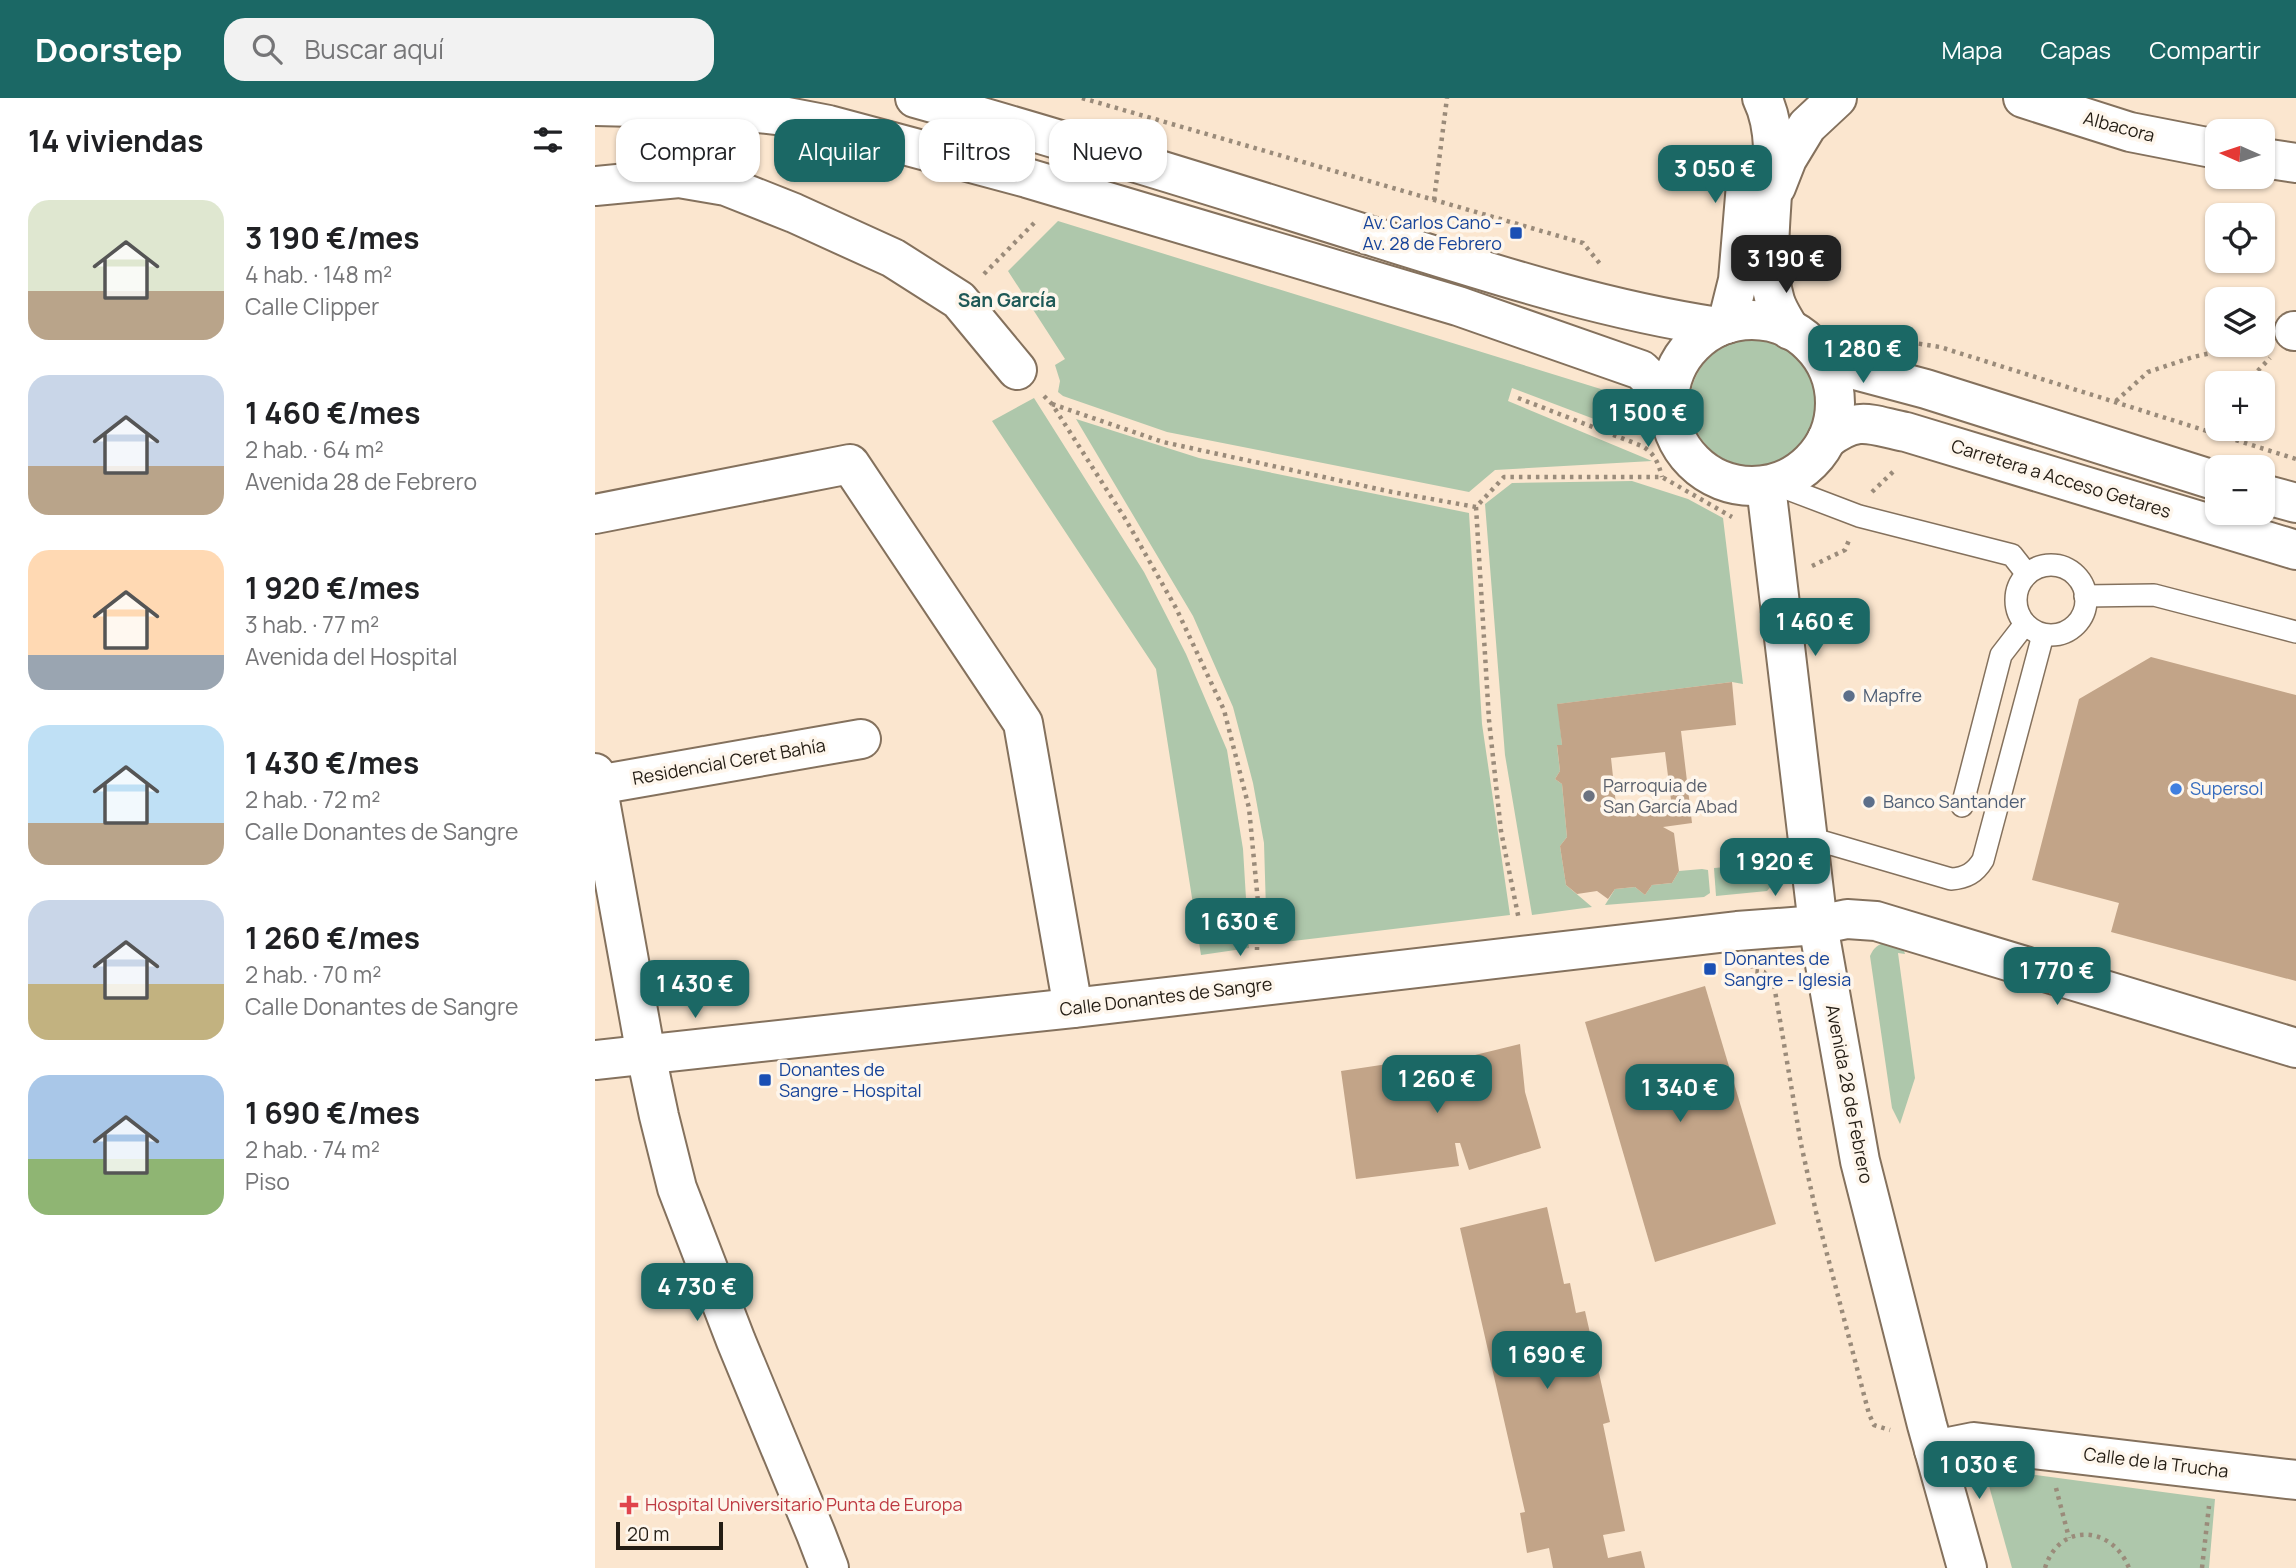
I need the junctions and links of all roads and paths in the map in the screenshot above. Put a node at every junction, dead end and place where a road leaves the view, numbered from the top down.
1 (915, 98) edge
2 (1082, 98) edge
3 (1447, 98) edge
4 (1753, 98) edge
5 (1762, 98) edge
6 (1837, 98) edge
7 (2023, 98) edge
8 (595, 106) edge
9 (2205, 147) edge
10 (2275, 160) edge
11 (2296, 163) edge
12 (595, 186) edge
13 (1067, 190) junction
14 (1434, 200) junction
15 (1770, 206) junction
16 (1609, 276) dead end
17 (959, 300) junction
18 (1722, 326) junction
19 (1801, 337) junction
20 (1899, 340) dead end
21 (2205, 354) edge
22 (1017, 369) joint
23 (1518, 398) dead end
24 (2115, 402) junction
25 (1052, 404) junction
26 (1668, 408) junction
27 (2205, 430) edge
28 (1827, 439) junction
29 (2239, 441) edge
30 (2296, 459) edge
31 (1663, 477) junction
32 (2205, 477) edge
33 (1770, 485) junction
34 (2275, 497) edge
35 (2296, 503) edge
36 (1476, 507) junction
37 (595, 514) edge
38 (1740, 521) dead end
39 (2296, 550) edge
40 (2027, 575) junction
41 (2085, 596) junction
42 (2025, 624) junction
43 (2296, 632) edge
44 (2043, 635) junction
45 (861, 739) dead end
46 (596, 779) edge
47 (1962, 806) dead end
48 (1807, 837) junction
49 (1818, 925) junction
50 (1526, 956) junction
51 (1256, 986) junction
52 (1073, 1008) junction
53 (2296, 1048) edge
54 (646, 1055) junction
55 (595, 1060) edge
56 (1934, 1450) junction
57 (2045, 1450) junction
58 (2213, 1470) junction
59 (2296, 1480) edge
60 (2069, 1538) junction
61 (829, 1568) edge
62 (1967, 1568) edge
63 (2045, 1568) edge
64 (2129, 1568) edge
65 (2202, 1568) edge

1 - 18 street
2 - 14 path
3 - 14 path
4 - 18 street
5 - 15 street
6 - 15 street
7 - 9 street, Albacora
8 - 13 street
10 - 11 street
12 - 17 street
13 - 17 path
13 - 26 street
14 - 16 path
15 - 19 street
17 - 22 street
18 - 19 street
18 - 26 street
19 - 28 street
19 - 32 street
20 - 24 path
21 - 24 path
22 - 25 path
23 - 31 path
24 - 27 path
25 - 36 path
25 - 51 path
26 - 33 street
28 - 33 street
28 - 39 street, Carretera a Acceso Getares
29 - 30 path
31 - 36 path
31 - 38 path
33 - 40 lane
33 - 48 street, Avenida 28 de Febrero
34 - 35 street
36 - 50 path
37 - 52 street
40 - 41 lane
40 - 42 lane
41 - 43 lane
41 - 44 lane
42 - 44 lane
42 - 47 lane
44 - 48 lane
45 - 46 street, Residencial Ceret Bahía
46 - 54 street
48 - 49 street, Avenida 28 de Febrero
49 - 50 street, Calle Donantes de Sangre
49 - 53 street, Calle Donantes de Sangre
49 - 56 street, Avenida 28 de Febrero
50 - 51 street, Calle Donantes de Sangre
51 - 52 street, Calle Donantes de Sangre
52 - 54 street, Calle Donantes de Sangre
54 - 55 street, Calle Donantes de Sangre
54 - 61 street
56 - 57 street, Calle de la Trucha
56 - 62 street, Avenida 28 de Febrero
57 - 58 street, Calle de la Trucha
57 - 60 path
58 - 59 street, Calle de la Trucha
58 - 65 path
60 - 63 path
60 - 64 path

